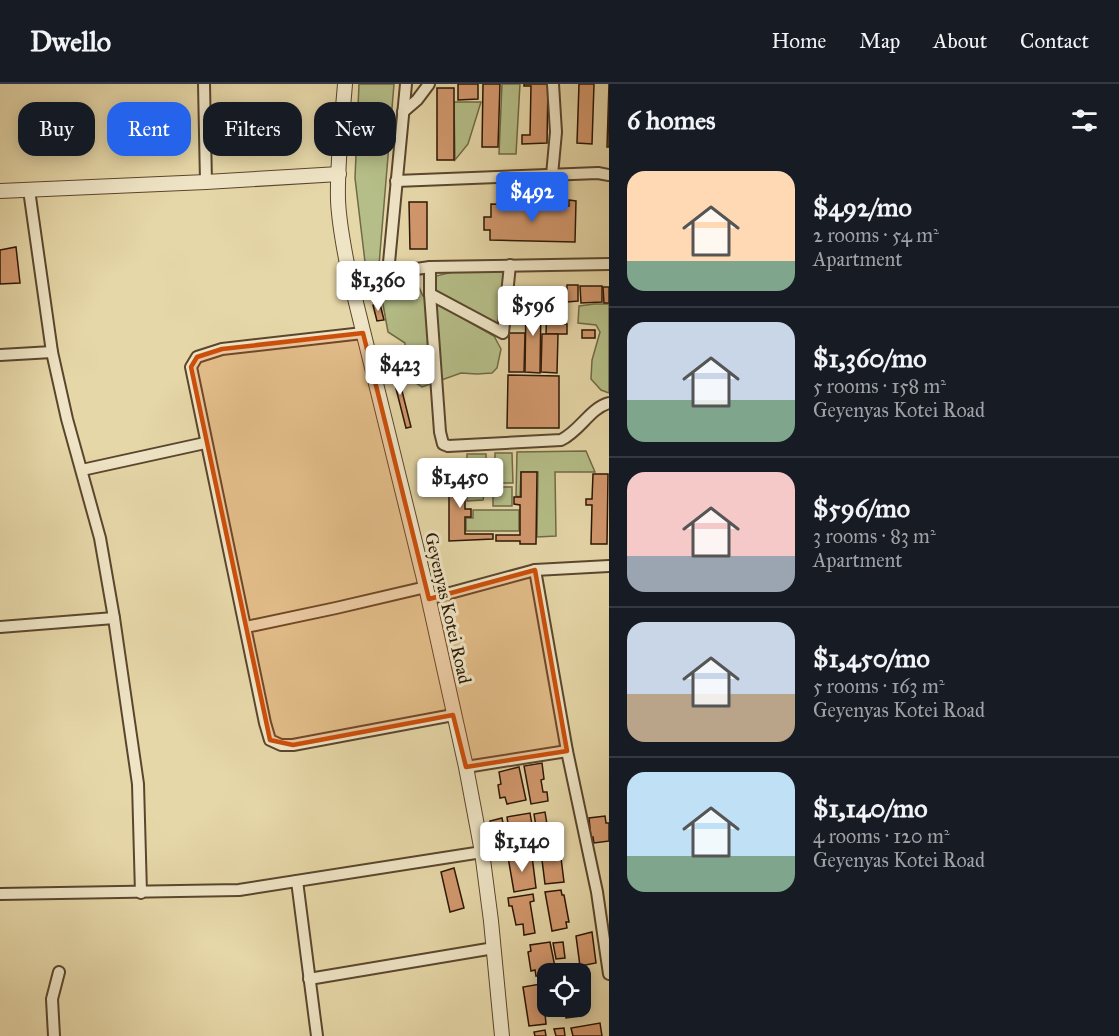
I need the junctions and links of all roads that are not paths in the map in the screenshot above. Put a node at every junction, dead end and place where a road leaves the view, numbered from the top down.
1 (204, 84) edge
2 (345, 84) edge
3 (406, 84) edge
4 (429, 84) edge
5 (553, 84) edge
6 (403, 112) junction
7 (339, 174) junction
8 (552, 175) junction
9 (609, 175) edge
10 (396, 181) junction
11 (206, 182) junction
12 (29, 190) junction
13 (0, 191) edge
14 (609, 264) edge
15 (510, 265) junction
16 (430, 267) junction
17 (388, 273) junction
18 (349, 274) junction
19 (430, 294) junction
20 (363, 333) junction
21 (52, 352) junction
22 (0, 355) edge
23 (609, 403) edge
24 (206, 443) junction
25 (82, 470) junction
26 (609, 566) edge
27 (535, 570) junction
28 (427, 593) junction
29 (114, 618) junction
30 (0, 627) edge
31 (246, 627) junction
32 (453, 715) junction
33 (567, 751) junction
34 (466, 767) junction
35 (482, 852) junction
36 (297, 881) junction
37 (141, 892) junction
38 (0, 894) edge
39 (494, 948) junction
40 (59, 972) dead end
41 (609, 974) edge
42 (309, 979) junction
43 (54, 1036) edge
44 (317, 1036) edge
45 (502, 1036) edge

1 - 11 street
2 - 7 street, Geyenyas Kotei Road
3 - 6 street
4 - 6 street
5 - 8 street
6 - 10 street
7 - 11 street
7 - 18 street, Geyenyas Kotei Road
8 - 9 street
8 - 10 street
10 - 17 street
11 - 12 street
12 - 13 street
12 - 21 street
14 - 15 street
15 - 16 street
15 - 19 street
16 - 17 street
16 - 19 street
17 - 18 street
18 - 20 street, Geyenyas Kotei Road
19 - 23 street
20 - 24 street
20 - 28 street, Geyenyas Kotei Road
21 - 22 street
21 - 25 street
24 - 25 street
24 - 31 street
25 - 29 street
26 - 27 street
27 - 28 street
27 - 33 street
28 - 31 street
28 - 32 street, Geyenyas Kotei Road
29 - 30 street
29 - 37 street
31 - 32 street
32 - 34 street, Geyenyas Kotei Road
33 - 34 street
33 - 41 street
34 - 35 street, Geyenyas Kotei Road
35 - 36 street
35 - 39 street, Geyenyas Kotei Road
36 - 37 street
36 - 42 street
37 - 38 street
39 - 42 street
39 - 45 street, Geyenyas Kotei Road
40 - 43 street
42 - 44 street

